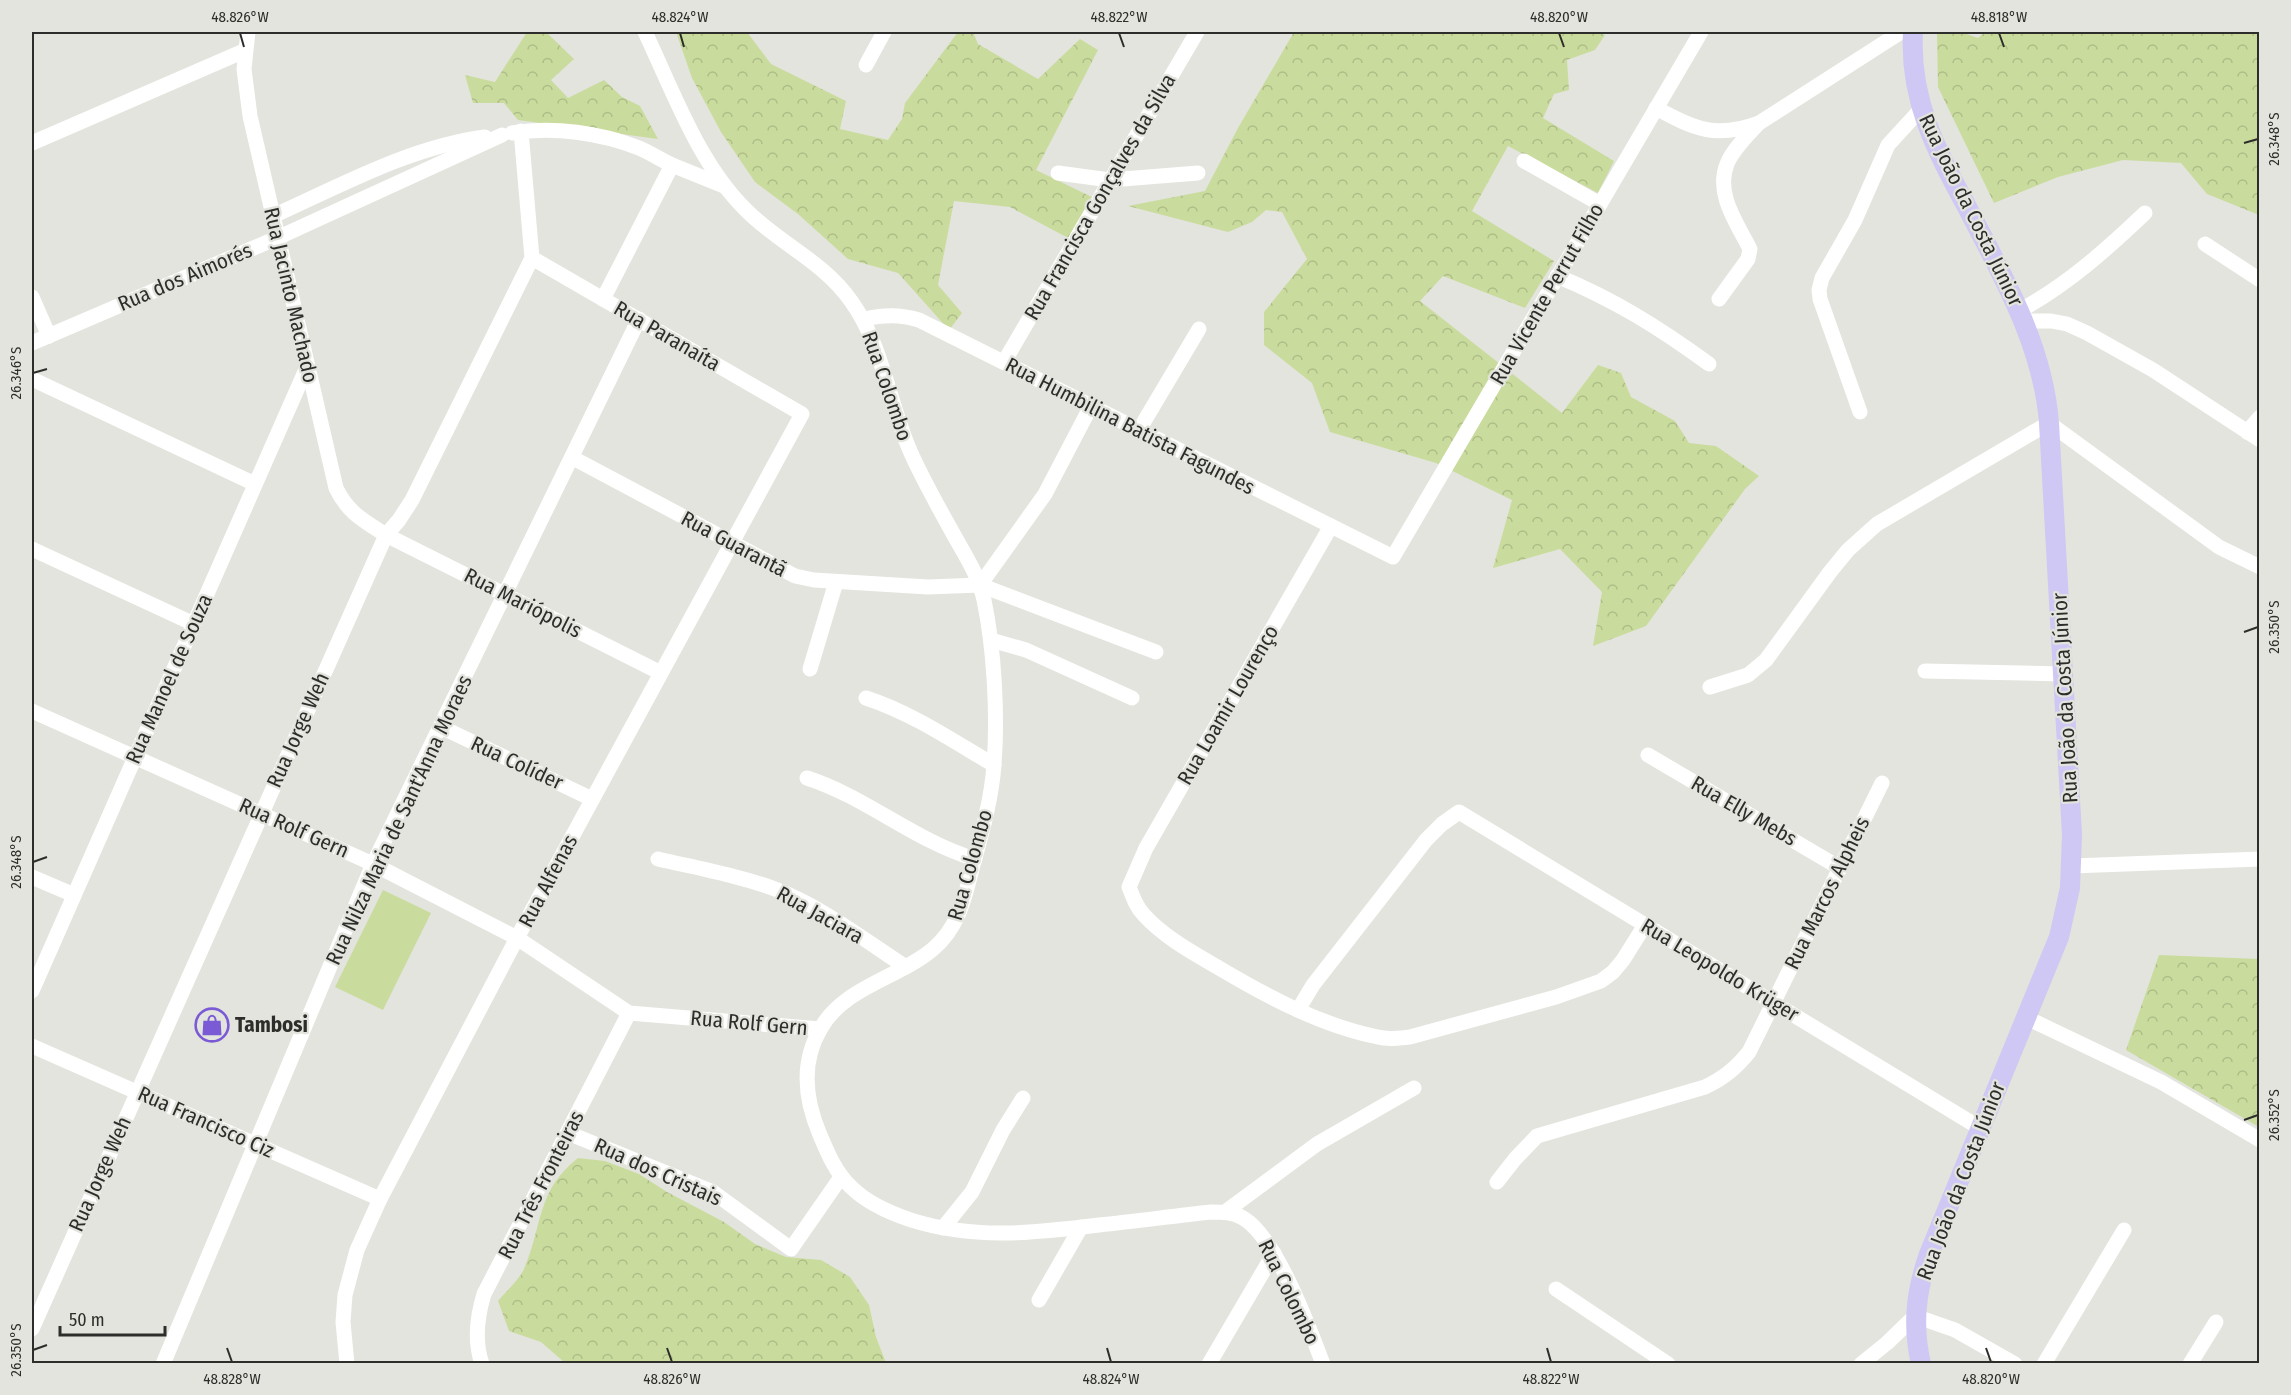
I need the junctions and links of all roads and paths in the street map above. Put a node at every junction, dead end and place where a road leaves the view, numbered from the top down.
1 (248, 32) edge
2 (645, 32) edge
3 (884, 32) edge
4 (1197, 32) edge
5 (1699, 32) edge
6 (1901, 32) edge
7 (1913, 32) edge
8 (244, 51) junction
9 (866, 65) dead end
10 (1656, 108) junction
11 (1921, 109) junction
12 (1759, 123) junction
13 (521, 131) junction
14 (502, 135) junction
15 (32, 143) edge
16 (1524, 160) dead end
17 (672, 165) junction
18 (1058, 173) dead end
19 (1198, 173) dead end
20 (1110, 180) junction
21 (725, 186) junction
22 (1600, 204) junction
23 (2145, 213) dead end
24 (273, 216) junction
25 (278, 238) junction
26 (2205, 244) dead end
27 (532, 258) junction
28 (1557, 276) junction
29 (2259, 279) edge
30 (32, 297) edge
31 (603, 299) junction
32 (1719, 299) dead end
33 (2022, 316) junction
34 (639, 319) junction
35 (863, 319) junction
36 (1199, 329) dead end
37 (49, 336) junction
38 (32, 343) edge
39 (1004, 362) junction
40 (1709, 364) dead end
41 (307, 367) junction
42 (32, 379) edge
43 (1091, 406) junction
44 (1860, 412) dead end
45 (802, 414) joint
46 (2259, 417) edge
47 (2049, 423) junction
48 (1139, 430) junction
49 (2253, 436) edge
50 (573, 458) junction
51 (255, 484) junction
52 (1331, 526) junction
53 (386, 535) junction
54 (731, 543) junction
55 (32, 549) edge
56 (1392, 557) joint
57 (2259, 567) edge
58 (836, 582) junction
59 (980, 585) junction
60 (506, 594) junction
61 (194, 624) junction
62 (991, 640) junction
63 (1156, 652) dead end
64 (810, 669) dead end
65 (1925, 670) dead end
66 (661, 673) junction
67 (2063, 674) junction
68 (1710, 687) dead end
69 (866, 698) dead end
70 (1132, 698) dead end
71 (32, 711) edge
72 (441, 727) junction
73 (1648, 755) dead end
74 (135, 756) junction
75 (994, 765) junction
76 (807, 778) dead end
77 (1882, 783) dead end
78 (592, 799) junction
79 (261, 813) junction
80 (658, 859) dead end
81 (975, 859) junction
82 (2259, 859) edge
83 (373, 864) junction
84 (2072, 866) junction
85 (1840, 868) junction
86 (32, 877) edge
87 (74, 895) junction
88 (1645, 926) junction
89 (517, 938) junction
90 (906, 967) junction
91 (32, 991) edge
92 (1773, 1003) junction
93 (1298, 1010) junction
94 (629, 1013) junction
95 (2026, 1018) junction
96 (820, 1029) junction
97 (32, 1046) edge
98 (1414, 1088) dead end
99 (137, 1092) junction
100 (1023, 1098) dead end
101 (1980, 1128) junction
102 (568, 1133) junction
103 (2259, 1140) edge
104 (256, 1144) junction
105 (841, 1177) junction
106 (1497, 1182) dead end
107 (380, 1199) junction
108 (1225, 1212) junction
109 (1081, 1227) junction
110 (943, 1228) junction
111 (2124, 1230) dead end
112 (1274, 1253) junction
113 (1556, 1289) dead end
114 (1039, 1300) dead end
115 (1915, 1316) junction
116 (2216, 1322) dead end
117 (32, 1329) edge
118 (163, 1364) edge
119 (346, 1364) edge
120 (482, 1364) edge
121 (1209, 1364) edge
122 (1323, 1364) edge
123 (1668, 1364) edge
124 (1861, 1364) edge
125 (1921, 1364) edge
126 (2015, 1364) edge
127 (2044, 1364) edge
128 (2190, 1364) edge

1 - 8 street, Rua Jacinto Machado
2 - 21 street, Rua Colombo
3 - 9 street
4 - 20 street, Rua Francisca Gonçalves da Silva
5 - 10 street, Rua Vicente Perrut Filho
6 - 12 street
7 - 11 main road, Rua João da Costa Júnior
8 - 15 street
8 - 24 street, Rua Jacinto Machado
10 - 12 street
10 - 22 street, Rua Vicente Perrut Filho
11 - 33 main road, Rua João da Costa Júnior
11 - 44 street
12 - 32 street
13 - 14 street, Rua dos Aimorés
13 - 17 street, Rua dos Aimorés
13 - 27 street
14 - 24 street, Rua dos Aimorés
14 - 25 street, Rua dos Aimorés
16 - 22 street
17 - 21 street, Rua dos Aimorés
17 - 31 street
18 - 20 street
19 - 20 street
20 - 39 street, Rua Francisca Gonçalves da Silva
21 - 35 street, Rua Colombo
22 - 28 street, Rua Vicente Perrut Filho
23 - 33 street
24 - 25 street, Rua Jacinto Machado
25 - 37 street, Rua dos Aimorés
25 - 41 street, Rua Jacinto Machado
26 - 29 street
27 - 31 street, Rua Paranaíta
27 - 53 street, Rua Jorge Weh
28 - 40 street
28 - 56 street, Rua Vicente Perrut Filho
30 - 37 street
31 - 34 street, Rua Paranaíta
33 - 47 main road, Rua João da Costa Júnior
33 - 49 street
34 - 45 street, Rua Paranaíta
34 - 50 street, Rua Nilza Maria de Sant'Anna Moraes
35 - 39 street, Rua Humbilina Batista Fagundes
35 - 59 street, Rua Colombo
36 - 48 street
37 - 38 street, Rua dos Aimorés
39 - 43 street, Rua Humbilina Batista Fagundes
41 - 51 street, Rua Manoel de Souza
41 - 53 street, Rua Jacinto Machado
42 - 51 street
43 - 48 street, Rua Humbilina Batista Fagundes
43 - 59 street
45 - 54 street, Rua Alfenas
46 - 49 street
47 - 57 street
47 - 67 main road, Rua João da Costa Júnior
47 - 68 street
48 - 52 street, Rua Humbilina Batista Fagundes
50 - 54 street, Rua Guarantã
50 - 60 street, Rua Nilza Maria de Sant'Anna Moraes
51 - 61 street, Rua Manoel de Souza
52 - 56 street, Rua Humbilina Batista Fagundes
52 - 93 street, Rua Loamir Lourenço
53 - 60 street, Rua Mariópolis
53 - 79 street, Rua Jorge Weh
54 - 58 street, Rua Guarantã
54 - 66 street, Rua Alfenas
55 - 61 street
58 - 59 street, Rua Guarantã
58 - 64 street
59 - 62 street, Rua Colombo
59 - 63 street
60 - 66 street, Rua Mariópolis
60 - 72 street, Rua Nilza Maria de Sant'Anna Moraes
61 - 74 street, Rua Manoel de Souza
62 - 70 street
62 - 75 street, Rua Colombo
65 - 67 street
66 - 78 street, Rua Alfenas
67 - 84 main road, Rua João da Costa Júnior
69 - 75 street
71 - 74 street, Rua Rolf Gern
72 - 78 street, Rua Colíder
72 - 83 street, Rua Nilza Maria de Sant'Anna Moraes
73 - 85 street, Rua Elly Mebs
74 - 79 street, Rua Rolf Gern
74 - 87 street, Rua Manoel de Souza
75 - 81 street, Rua Colombo
76 - 81 street
77 - 85 street, Rua Marcos Alpheis
78 - 89 street, Rua Alfenas
79 - 83 street, Rua Rolf Gern
79 - 99 street, Rua Jorge Weh
80 - 90 street, Rua Jaciara
81 - 90 street, Rua Colombo
82 - 84 street
83 - 89 street, Rua Rolf Gern
83 - 104 street, Rua Nilza Maria de Sant'Anna Moraes
84 - 95 main road, Rua João da Costa Júnior
85 - 92 street, Rua Marcos Alpheis
86 - 87 street
87 - 91 street, Rua Manoel de Souza
88 - 92 street, Rua Leopoldo Krüger
88 - 93 street
88 - 93 street, Rua Leopoldo Krüger
89 - 94 street, Rua Rolf Gern
89 - 107 street, Rua Alfenas
90 - 96 street, Rua Colombo
92 - 101 street, Rua Leopoldo Krüger
92 - 106 street, Rua Marcos Alpheis
94 - 96 street, Rua Rolf Gern
94 - 102 street, Rua Três Fronteiras
95 - 101 main road, Rua João da Costa Júnior
95 - 103 street
96 - 105 street, Rua Colombo
97 - 99 street, Rua Francisco Ciz
98 - 108 street
99 - 104 street, Rua Francisco Ciz
99 - 117 street, Rua Jorge Weh
100 - 110 street
101 - 115 main road, Rua João da Costa Júnior
102 - 105 street, Rua dos Cristais
102 - 120 street, Rua Três Fronteiras
104 - 107 street, Rua Francisco Ciz
104 - 118 street, Rua Nilza Maria de Sant'Anna Moraes
105 - 110 street, Rua Colombo
107 - 119 street, Rua Alfenas
108 - 109 street, Rua Colombo
108 - 112 street, Rua Colombo
109 - 110 street, Rua Colombo
109 - 114 street
111 - 127 street
112 - 121 street
112 - 122 street, Rua Colombo
113 - 123 street
115 - 124 street
115 - 125 main road, Rua João da Costa Júnior
115 - 126 street
116 - 128 street

